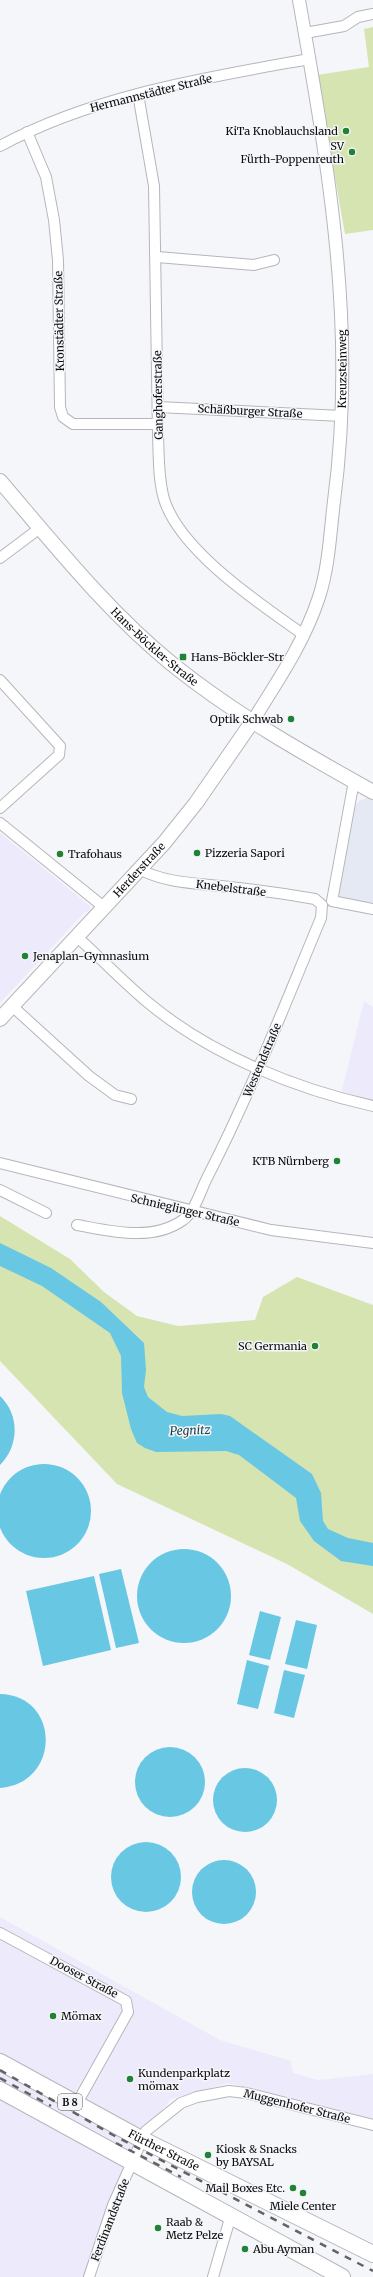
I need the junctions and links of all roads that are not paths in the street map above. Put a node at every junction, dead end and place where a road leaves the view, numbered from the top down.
1 (299, 0) edge
2 (373, 14) edge
3 (305, 33) junction
4 (309, 59) junction
5 (138, 94) junction
6 (27, 132) junction
7 (0, 146) edge
8 (157, 257) junction
9 (274, 260) dead end
10 (158, 407) junction
11 (342, 416) junction
12 (158, 424) junction
13 (0, 481) edge
14 (40, 528) junction
15 (0, 558) edge
16 (304, 635) junction
17 (0, 680) edge
18 (252, 722) junction
19 (347, 778) junction
20 (373, 792) edge
21 (0, 808) edge
22 (0, 823) edge
23 (141, 870) junction
24 (327, 903) junction
25 (105, 908) junction
26 (373, 909) edge
27 (77, 937) junction
28 (12, 1006) junction
29 (0, 1019) edge
30 (259, 1069) junction
31 (131, 1099) dead end
32 (373, 1106) edge
33 (0, 1163) edge
34 (0, 1190) edge
35 (190, 1212) junction
36 (46, 1213) dead end
37 (76, 1225) dead end
38 (373, 1243) edge
39 (0, 1933) edge
40 (0, 2062) edge
41 (0, 2090) edge
42 (76, 2105) junction
43 (111, 2123) junction
44 (373, 2125) edge
45 (141, 2139) junction
46 (100, 2145) junction
47 (181, 2159) junction
48 (132, 2162) junction
49 (166, 2181) junction
50 (230, 2215) junction
51 (373, 2254) edge
52 (339, 2276) edge
53 (89, 2277) edge
54 (213, 2277) edge

1 - 3 street, Kreuzsteinweg
2 - 3 street
3 - 4 street, Kreuzsteinweg
4 - 5 street, Hermannstädter Straße
4 - 11 street, Kreuzsteinweg
5 - 6 street, Hermannstädter Straße
5 - 8 street, Ganghoferstraße
6 - 7 street, Hermannstädter Straße
6 - 12 street, Kronstädter Straße
8 - 9 street
8 - 10 street, Ganghoferstraße
10 - 11 street, Schäßburger Straße
10 - 12 street, Ganghoferstraße
11 - 16 street, Kreuzsteinweg
12 - 16 street, Ganghoferstraße
13 - 14 main road, Hans-Böckler-Straße
14 - 15 street
14 - 18 main road, Hans-Böckler-Straße
16 - 18 street, Kreuzsteinweg
17 - 21 street
18 - 19 main road, Hans-Böckler-Straße
18 - 23 main road, Herderstraße
19 - 20 main road, Hans-Böckler-Straße
19 - 24 street, Westendstraße
22 - 25 street
23 - 24 street, Knebelstraße
23 - 25 main road, Herderstraße
24 - 26 street, Knebelstraße
24 - 30 street, Westendstraße
25 - 27 main road, Herderstraße
27 - 28 main road, Herderstraße
27 - 30 street
28 - 29 main road, Herderstraße
28 - 31 street
30 - 32 street
30 - 35 street, Westendstraße
33 - 35 street, Schnieglinger Straße
34 - 36 street
35 - 37 street
35 - 38 street, Schnieglinger Straße
39 - 42 street, Dooser Straße
40 - 42 main road, Fürther Straße / B 8
41 - 46 main road, B 8
42 - 43 main road, Fürther Straße / B 8
43 - 45 main road, Fürther Straße / B 8
43 - 46 main road
44 - 45 street, Muggenhofer Straße
45 - 47 main road, Fürther Straße / B 8
45 - 48 street, Muggenhofer Straße
46 - 48 main road, B 8
47 - 49 main road
47 - 51 main road, Fürther Straße / B 8
48 - 49 main road, B 8
48 - 53 street, Ferdinandstraße
49 - 50 main road, B 8
50 - 52 main road, B 8
50 - 54 street

